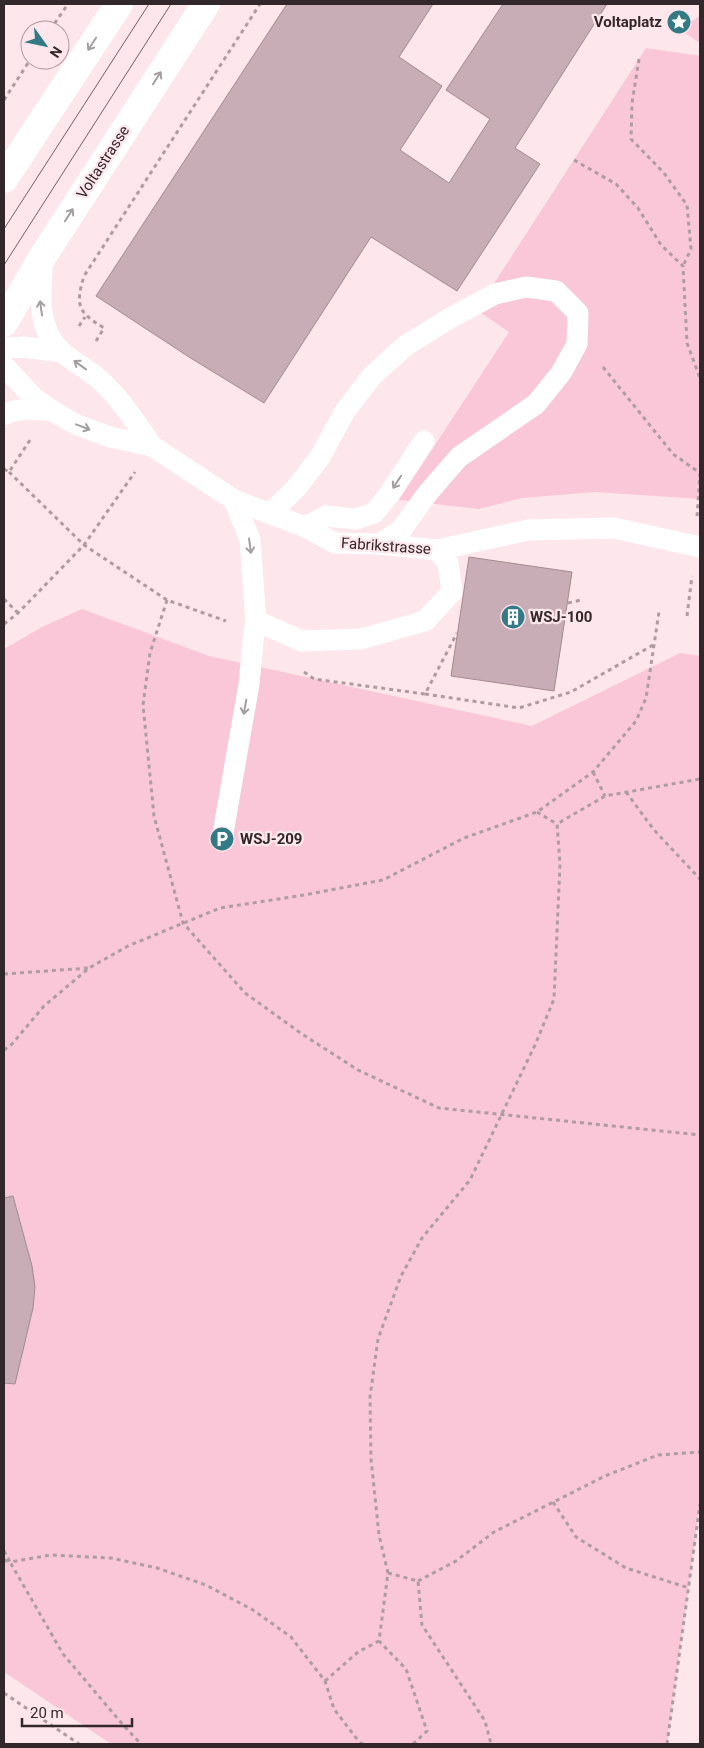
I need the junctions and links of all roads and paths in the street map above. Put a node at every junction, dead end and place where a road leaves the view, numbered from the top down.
1 (68, 4) edge
2 (119, 4) edge
3 (206, 4) edge
4 (260, 4) edge
5 (57, 20) edge
6 (639, 59) dead end
7 (24, 70) edge
8 (4, 100) edge
9 (574, 160) dead end
10 (4, 179) edge
11 (43, 256) junction
12 (682, 266) junction
13 (86, 317) dead end
14 (4, 323) edge
15 (4, 348) edge
16 (61, 352) junction
17 (4, 366) edge
18 (602, 367) dead end
19 (700, 378) edge
20 (51, 410) junction
21 (4, 415) edge
22 (424, 441) dead end
23 (152, 446) junction
24 (9, 472) dead end
25 (700, 472) edge
26 (698, 498) dead end
27 (234, 500) junction
28 (270, 514) junction
29 (304, 527) junction
30 (379, 544) junction
31 (84, 545) junction
32 (698, 546) edge
33 (437, 550) junction
34 (4, 599) edge
35 (167, 600) dead end
36 (581, 600) dead end
37 (568, 603) dead end
38 (659, 612) dead end
39 (18, 613) junction
40 (687, 616) dead end
41 (256, 621) junction
42 (4, 624) edge
43 (654, 645) junction
44 (425, 694) dead end
45 (593, 772) junction
46 (700, 779) edge
47 (626, 792) junction
48 (605, 796) junction
49 (537, 812) junction
50 (557, 824) junction
51 (222, 839) dead end
52 (700, 879) edge
53 (183, 923) junction
54 (89, 968) junction
55 (4, 974) edge
56 (4, 1050) edge
57 (503, 1114) junction
58 (700, 1135) edge
59 (700, 1452) edge
60 (553, 1502) junction
61 (700, 1504) edge
62 (4, 1551) edge
63 (4, 1560) edge
64 (10, 1562) junction
65 (388, 1573) junction
66 (418, 1581) junction
67 (689, 1588) junction
68 (379, 1641) junction
69 (325, 1680) junction
70 (4, 1693) edge
71 (78, 1744) edge
72 (141, 1744) edge
73 (362, 1744) edge
74 (413, 1744) edge
75 (491, 1744) edge
76 (667, 1744) edge

1 - 5 path
2 -> 10 main road
11 -> 3 main road, Voltastrasse
4 - 13 path
6 - 12 path
7 - 8 path
9 - 12 path
11 - 14 main road, Voltastrasse
16 -> 11 lane, Fabrikstrasse
12 - 19 path
15 - 16 lane, Fabrikstrasse
23 -> 16 lane, Fabrikstrasse
17 - 20 lane, Fabrikstrasse
18 - 25 path
20 - 21 lane
20 -> 23 lane, Fabrikstrasse
22 -> 29 lane
23 - 27 lane, Fabrikstrasse
23 - 31 path
24 - 31 path
25 - 26 path
27 - 28 lane, Fabrikstrasse
27 -> 41 lane
28 - 29 lane, Fabrikstrasse
28 - 30 lane
29 - 30 lane, Fabrikstrasse
30 - 33 lane, Fabrikstrasse
31 - 39 path
32 - 33 lane, Fabrikstrasse
32 - 40 path
33 - 41 lane
34 - 39 path
35 - 53 path
36 - 37 path
38 - 43 path
39 - 42 path
41 -> 51 lane
43 - 44 path
43 - 45 path
45 - 48 path
45 - 49 path
46 - 47 path
47 - 48 path
47 - 52 path
48 - 50 path
49 - 50 path
49 - 53 path
50 - 57 path
53 - 54 path
53 - 57 path
54 - 55 path
54 - 56 path
57 - 58 path
57 - 65 path
59 - 60 path
60 - 66 path
60 - 67 path
61 - 67 path
62 - 64 path
63 - 64 path
64 - 69 path
64 - 72 path
65 - 66 path
65 - 68 path
66 - 75 path
67 - 76 path
68 - 69 path
68 - 74 path
69 - 73 path
70 - 71 path

